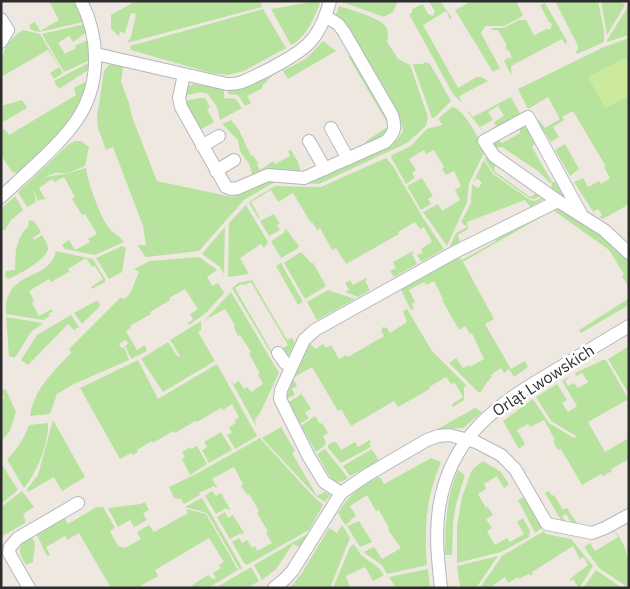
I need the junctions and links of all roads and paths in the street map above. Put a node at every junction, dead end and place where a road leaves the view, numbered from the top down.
1 (81, 1) edge
2 (330, 1) edge
3 (325, 16) junction
4 (1, 19) edge
5 (1, 42) edge
6 (96, 54) junction
7 (184, 74) junction
8 (331, 128) dead end
9 (219, 136) dead end
10 (309, 141) dead end
11 (202, 146) junction
12 (348, 158) junction
13 (234, 160) dead end
14 (325, 169) junction
15 (216, 171) junction
16 (1, 197) edge
17 (558, 201) junction
18 (581, 214) junction
19 (629, 253) edge
20 (629, 326) edge
21 (278, 353) dead end
22 (291, 367) junction
23 (467, 440) junction
24 (341, 493) junction
25 (78, 503) dead end
26 (629, 515) edge
27 (29, 588) edge
28 (274, 588) edge
29 (441, 588) edge

1 - 6 street
2 - 3 street
3 - 7 street
3 - 12 street
4 - 5 street
6 - 7 street
6 - 16 street
7 - 11 street
8 - 12 street
9 - 11 street
10 - 14 street
11 - 15 street
12 - 14 street
13 - 15 street
14 - 15 street
17 - 18 street
17 - 18 street
17 - 22 street
18 - 19 street
20 - 23 street, Orląt Lwowskich
21 - 22 street
22 - 24 street
23 - 24 street
23 - 26 street
23 - 29 street, Orląt Lwowskich
24 - 28 street
25 - 27 street

